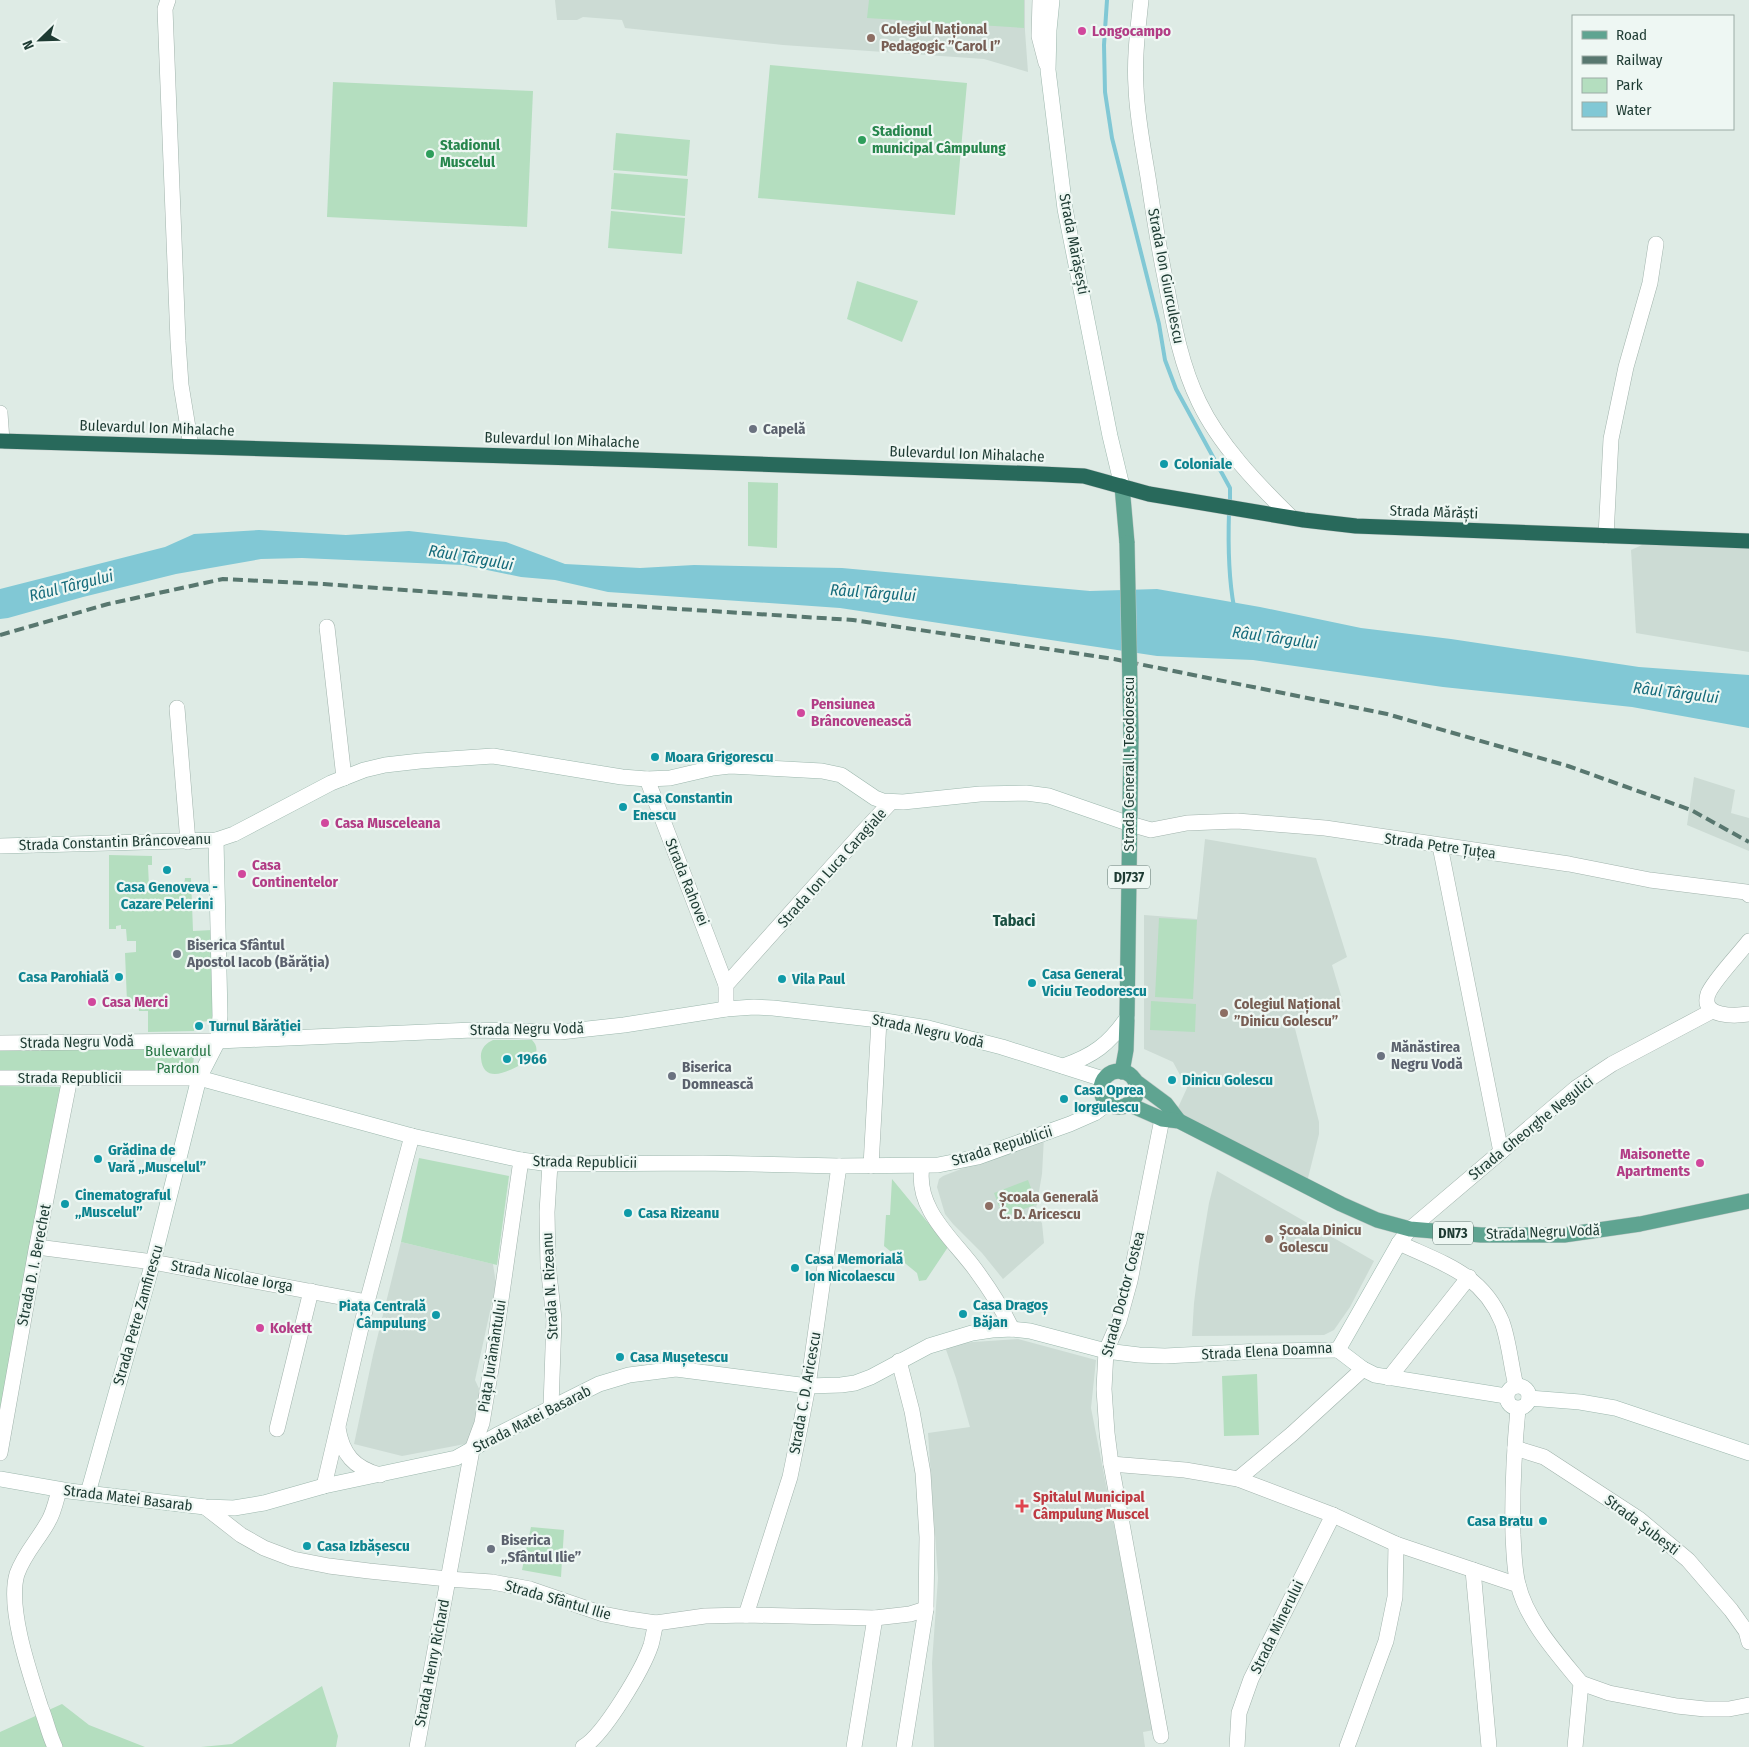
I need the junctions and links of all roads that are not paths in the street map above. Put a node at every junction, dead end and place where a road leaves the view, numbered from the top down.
1 (168, 0) edge
2 (1040, 0) edge
3 (1052, 0) edge
4 (1141, 0) edge
5 (1048, 70) junction
6 (1656, 244) dead end
7 (0, 413) edge
8 (1, 441) edge
9 (191, 446) junction
10 (1122, 486) junction
11 (1290, 517) junction
12 (1606, 536) junction
13 (1749, 541) edge
14 (327, 627) dead end
15 (177, 708) dead end
16 (344, 778) junction
17 (647, 780) junction
18 (891, 802) junction
19 (1130, 824) junction
20 (216, 840) junction
21 (188, 842) junction
22 (0, 846) edge
23 (1440, 846) junction
24 (1749, 895) edge
25 (1749, 941) edge
26 (726, 985) junction
27 (1710, 1007) junction
28 (726, 1009) junction
29 (1749, 1014) edge
30 (1127, 1018) junction
31 (880, 1020) junction
32 (218, 1041) junction
33 (0, 1043) edge
34 (1063, 1066) junction
35 (1122, 1072) junction
36 (0, 1078) edge
37 (70, 1078) junction
38 (200, 1078) junction
39 (1103, 1079) junction
40 (1134, 1081) junction
41 (1108, 1103) junction
42 (1128, 1104) junction
43 (1162, 1118) junction
44 (1179, 1121) junction
45 (412, 1136) junction
46 (1501, 1152) junction
47 (521, 1160) junction
48 (550, 1164) junction
49 (839, 1166) junction
50 (871, 1166) junction
51 (922, 1166) junction
52 (1749, 1201) edge
53 (1410, 1229) junction
54 (1400, 1243) junction
55 (37, 1247) junction
56 (154, 1262) junction
57 (1469, 1277) junction
58 (311, 1291) junction
59 (367, 1302) junction
60 (1012, 1329) junction
61 (1058, 1338) joint
62 (1338, 1350) junction
63 (1106, 1351) junction
64 (899, 1361) junction
65 (1363, 1369) junction
66 (1388, 1378) junction
67 (808, 1386) junction
68 (1511, 1391) junction
69 (1529, 1398) junction
70 (551, 1408) junction
71 (1518, 1409) junction
72 (338, 1424) junction
73 (277, 1429) dead end
74 (1516, 1448) junction
75 (472, 1450) junction
76 (1749, 1453) edge
77 (0, 1454) edge
78 (1111, 1464) junction
79 (380, 1475) junction
80 (0, 1478) edge
81 (1238, 1480) junction
82 (324, 1486) junction
83 (59, 1490) junction
84 (88, 1493) junction
85 (205, 1507) junction
86 (1333, 1515) junction
87 (1396, 1544) junction
88 (1473, 1570) junction
89 (448, 1579) junction
90 (1518, 1585) junction
91 (926, 1609) junction
92 (746, 1615) junction
93 (875, 1618) junction
94 (656, 1623) junction
95 (1748, 1634) edge
96 (1581, 1683) junction
97 (1749, 1705) edge
98 (1161, 1736) dead end
99 (1242, 1746) edge
100 (55, 1747) edge
101 (417, 1747) edge
102 (584, 1747) edge
103 (854, 1747) edge
104 (904, 1747) edge
105 (1347, 1747) edge
106 (1489, 1747) edge
107 (1575, 1747) edge

1 - 9 street
2 - 5 street
3 - 5 street, Strada Mărășești / DJ737
4 - 11 street, Strada Ion Giurculescu
5 - 10 street, Strada Mărășești / DJ737
6 - 12 street
7 - 8 street
8 - 9 highway, Bulevardul Ion Mihalache
9 - 10 highway, Bulevardul Ion Mihalache
10 - 11 highway, Strada Mărăști
10 - 19 main road, Strada General I. Teodorescu / DJ737, bridge
11 - 12 highway, Strada Mărăști
12 - 13 highway, Strada Mărăști
14 - 16 street
15 - 21 street
16 - 17 street, Strada Constantin Brâncoveanu
16 - 20 street, Strada Constantin Brâncoveanu
17 - 18 street, Strada Constantin Brâncoveanu
17 - 26 street, Strada Rahovei
18 - 19 street, Strada Ion Luca Caragiale
18 - 26 street, Strada Ion Luca Caragiale
19 - 23 street, Strada Petre Țuțea
19 - 30 main road, Strada General I. Teodorescu / DJ737
20 - 21 street, Strada Constantin Brâncoveanu
20 - 32 street
21 - 22 street, Strada Constantin Brâncoveanu
23 - 24 street, Strada Petre Țuțea
23 - 46 street
25 - 27 street
26 - 28 street
27 - 29 street
27 - 46 street, Strada Gheorghe Negulici
28 - 31 street, Strada Negru Vodă
28 - 32 street, Strada Negru Vodă
30 - 34 street
30 - 35 main road, Strada General I. Teodorescu
31 - 34 street, Strada Negru Vodă
31 - 50 street
32 - 33 street, Strada Negru Vodă
32 - 38 street, Strada Petre Zamfirescu
34 - 39 street, Strada Negru Vodă
35 - 39 main road
35 - 40 main road, DN73
36 - 37 street, Strada Republicii
37 - 38 street, Strada Republicii
37 - 55 street, Strada D. I. Berechet
38 - 45 street, Strada Republicii
38 - 56 street, Strada Petre Zamfirescu
39 - 41 main road
40 - 42 main road
40 - 44 main road, Strada Negru Vodă / DN73
41 - 42 main road, DN73
41 - 51 street, Strada Republicii
42 - 43 main road, Strada Negru Vodă / DN73
43 - 44 main road, Strada Negru Vodă / DN73
43 - 63 street, Strada Doctor Costea
44 - 53 main road, Strada Negru Vodă / DN73
45 - 47 street, Strada Republicii
45 - 59 street
46 - 53 street, Strada Gheorghe Negulici
47 - 48 street, Strada Republicii
47 - 75 street, Piața Jurământului
48 - 49 street, Strada Republicii
48 - 70 street, Strada N. Rizeanu
49 - 50 street, Strada Republicii
49 - 67 street, Strada C. D. Aricescu
50 - 51 street, Strada Republicii
51 - 60 street
52 - 53 main road, Strada Negru Vodă / DN73
53 - 54 street, Strada Elena Doamna
54 - 57 street
54 - 62 street, Strada Elena Doamna
55 - 56 street, Strada Nicolae Iorga
55 - 77 street, Strada D. I. Berechet
56 - 58 street, Strada Nicolae Iorga
56 - 84 street, Strada Petre Zamfirescu
57 - 66 street
57 - 68 street
58 - 59 street, Strada Nicolae Iorga
58 - 73 street
59 - 72 street
60 - 61 street, Strada Matei Basarab
60 - 64 street, Strada Matei Basarab
61 - 63 street, Strada Elena Doamna
62 - 63 street, Strada Elena Doamna
62 - 65 street
63 - 78 street, Strada Doctor Costea
64 - 67 street, Strada Matei Basarab
64 - 91 street
65 - 66 street
65 - 81 street
66 - 68 street
67 - 70 street, Strada Matei Basarab
67 - 92 street, Strada C. D. Aricescu
68 - 69 street
68 - 71 street
69 - 71 street
69 - 76 street
70 - 75 street, Strada Matei Basarab
71 - 74 street
72 - 79 street
72 - 82 street
74 - 90 street
74 - 95 street, Strada Șubești
75 - 79 street, Strada Matei Basarab
75 - 89 street, Piața Jurământului
78 - 81 street
78 - 98 street, Strada Doctor Costea
79 - 82 street, Strada Matei Basarab
80 - 83 street, Strada Matei Basarab
81 - 86 street
82 - 85 street, Strada Matei Basarab
83 - 84 street, Strada Matei Basarab
83 - 100 street
84 - 85 street, Strada Matei Basarab
85 - 89 street, Strada Sfântul Ilie
86 - 87 street
86 - 99 street, Strada Minerului
87 - 88 street
87 - 105 street
88 - 90 street
88 - 106 street
89 - 94 street, Strada Sfântul Ilie
89 - 101 street, Strada Henry Richard
90 - 96 street
91 - 93 street, Strada Sfântul Ilie
91 - 104 street
92 - 93 street, Strada Sfântul Ilie
92 - 94 street, Strada Sfântul Ilie
93 - 103 street
94 - 102 street
96 - 97 street
96 - 107 street

